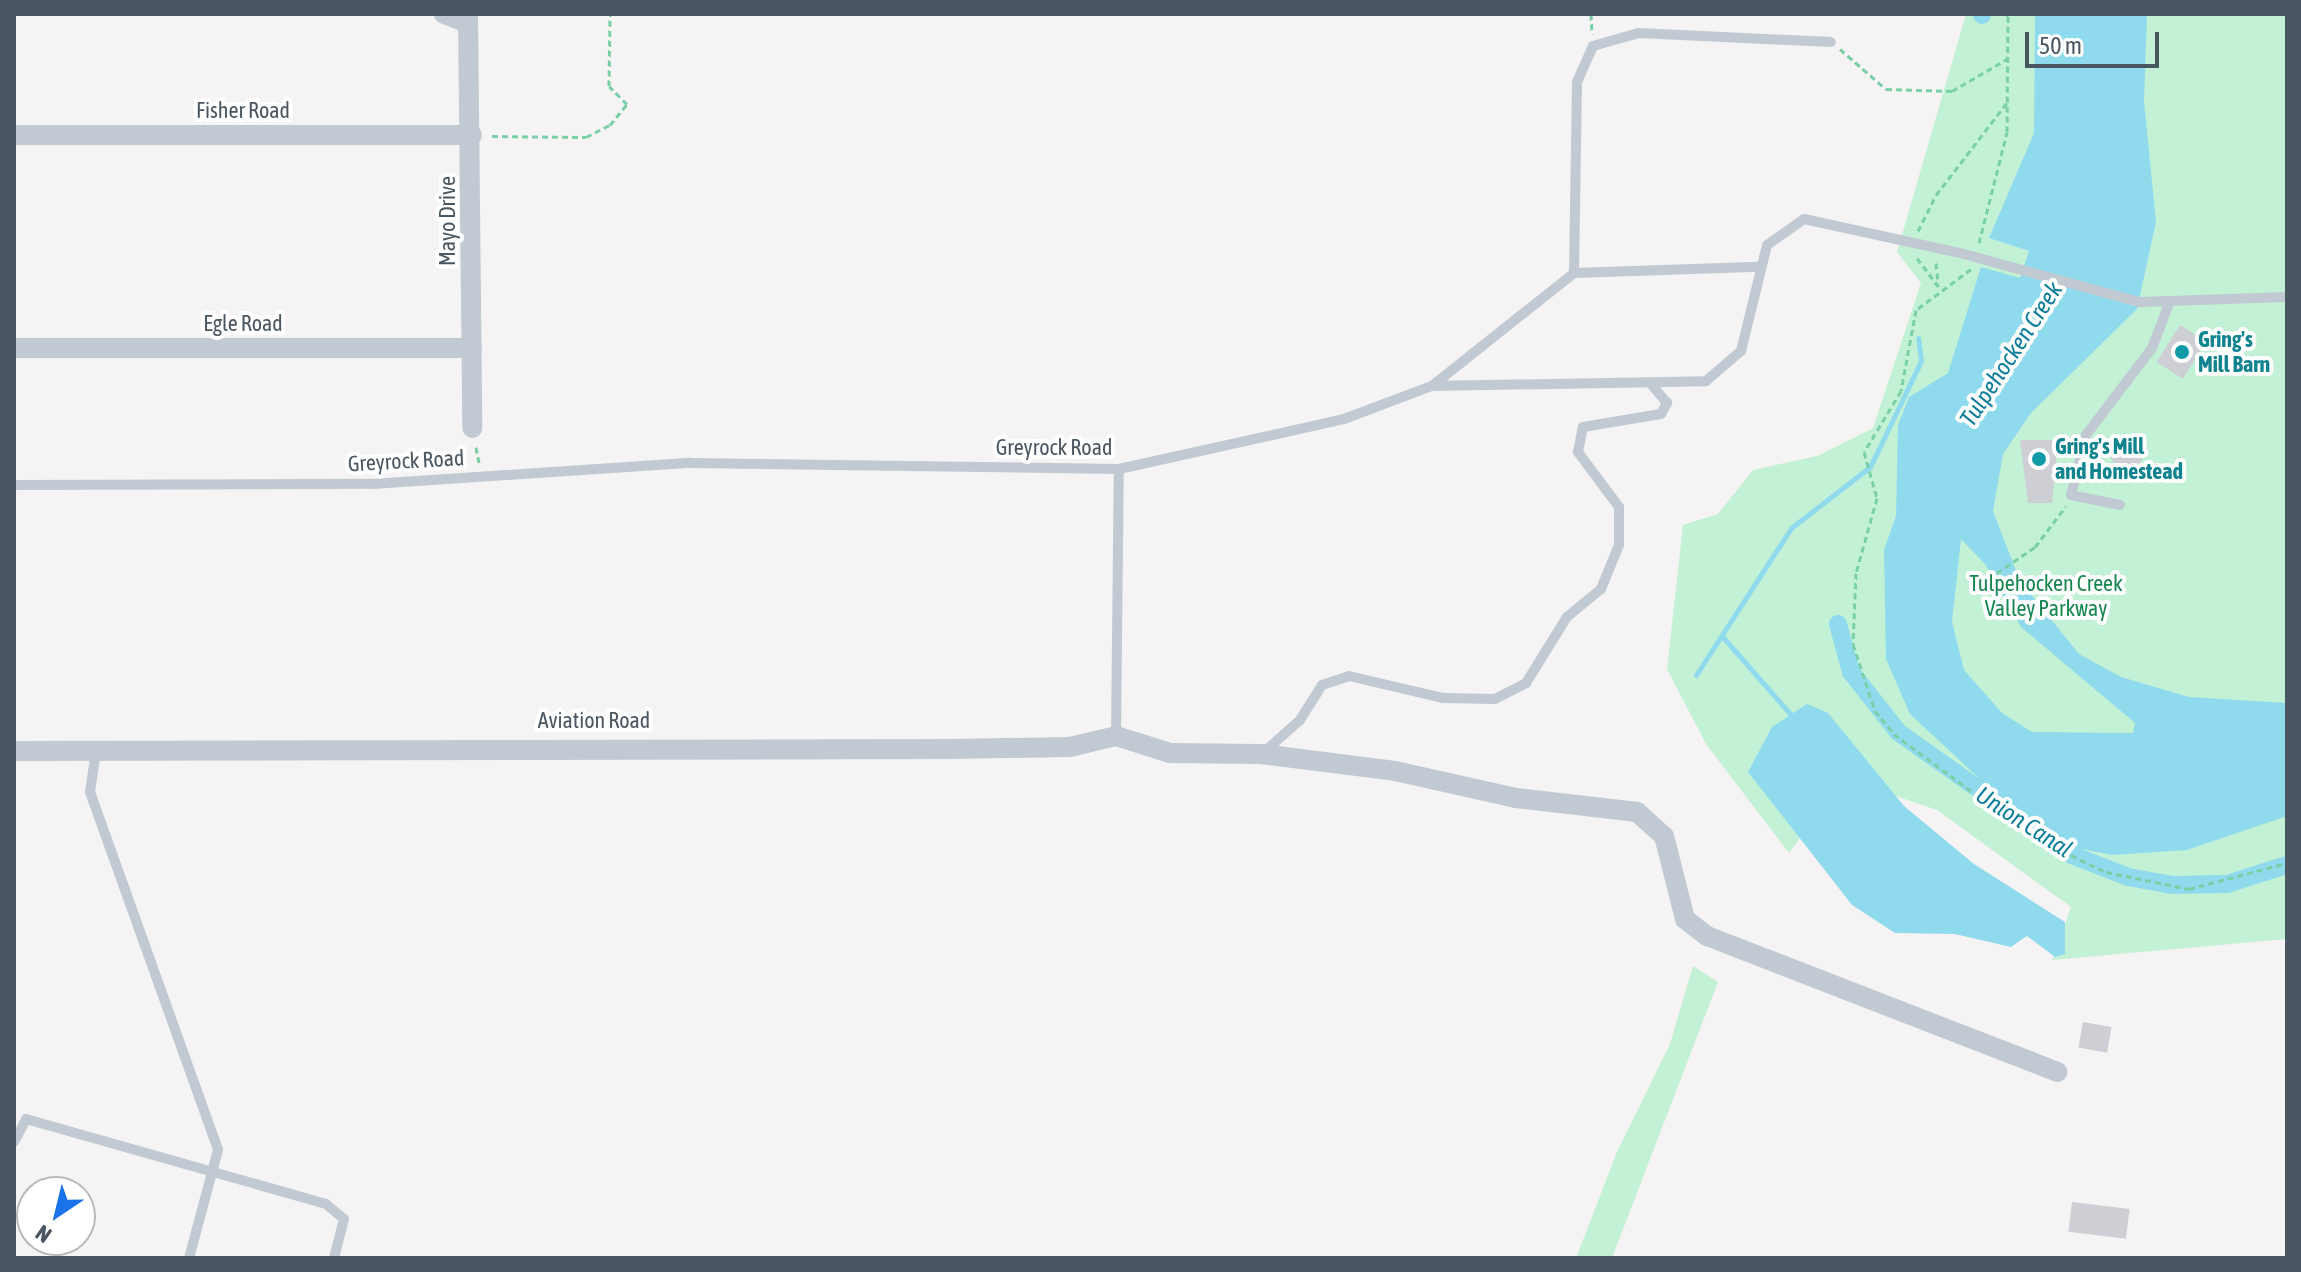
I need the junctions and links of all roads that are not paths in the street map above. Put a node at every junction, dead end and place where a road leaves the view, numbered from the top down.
1 (444, 14) edge
2 (468, 18) edge
3 (1831, 42) road end
4 (14, 135) edge
5 (472, 135) junction
6 (1759, 267) junction
7 (1574, 273) junction
8 (2287, 297) edge
9 (2168, 306) junction
10 (14, 348) edge
11 (472, 348) junction
12 (1652, 385) junction
13 (1432, 386) junction
14 (472, 428) road end
15 (1119, 469) junction
16 (14, 485) edge
17 (2120, 505) dead end
18 (1116, 736) junction
19 (14, 751) edge
20 (96, 751) junction
21 (1261, 754) junction
22 (2058, 1072) dead end
23 (14, 1142) edge
24 (212, 1174) junction
25 (189, 1258) edge
26 (334, 1258) edge

1 - 2 street
2 - 5 street, Mayo Drive
3 - 7 lane
4 - 5 street, Fisher Road
5 - 11 street, Mayo Drive
6 - 7 lane
6 - 9 lane, bridge
6 - 12 lane
7 - 13 lane, Greyrock Road
8 - 9 lane
9 - 17 lane
10 - 11 street, Egle Road
11 - 14 street, Mayo Drive
12 - 13 lane
12 - 21 lane
13 - 15 lane, Greyrock Road
15 - 16 lane, Greyrock Road
15 - 18 lane
18 - 20 street, Aviation Road
18 - 21 street
19 - 20 street, Aviation Road
20 - 24 lane
21 - 22 street
23 - 24 lane
24 - 25 lane
24 - 26 lane

